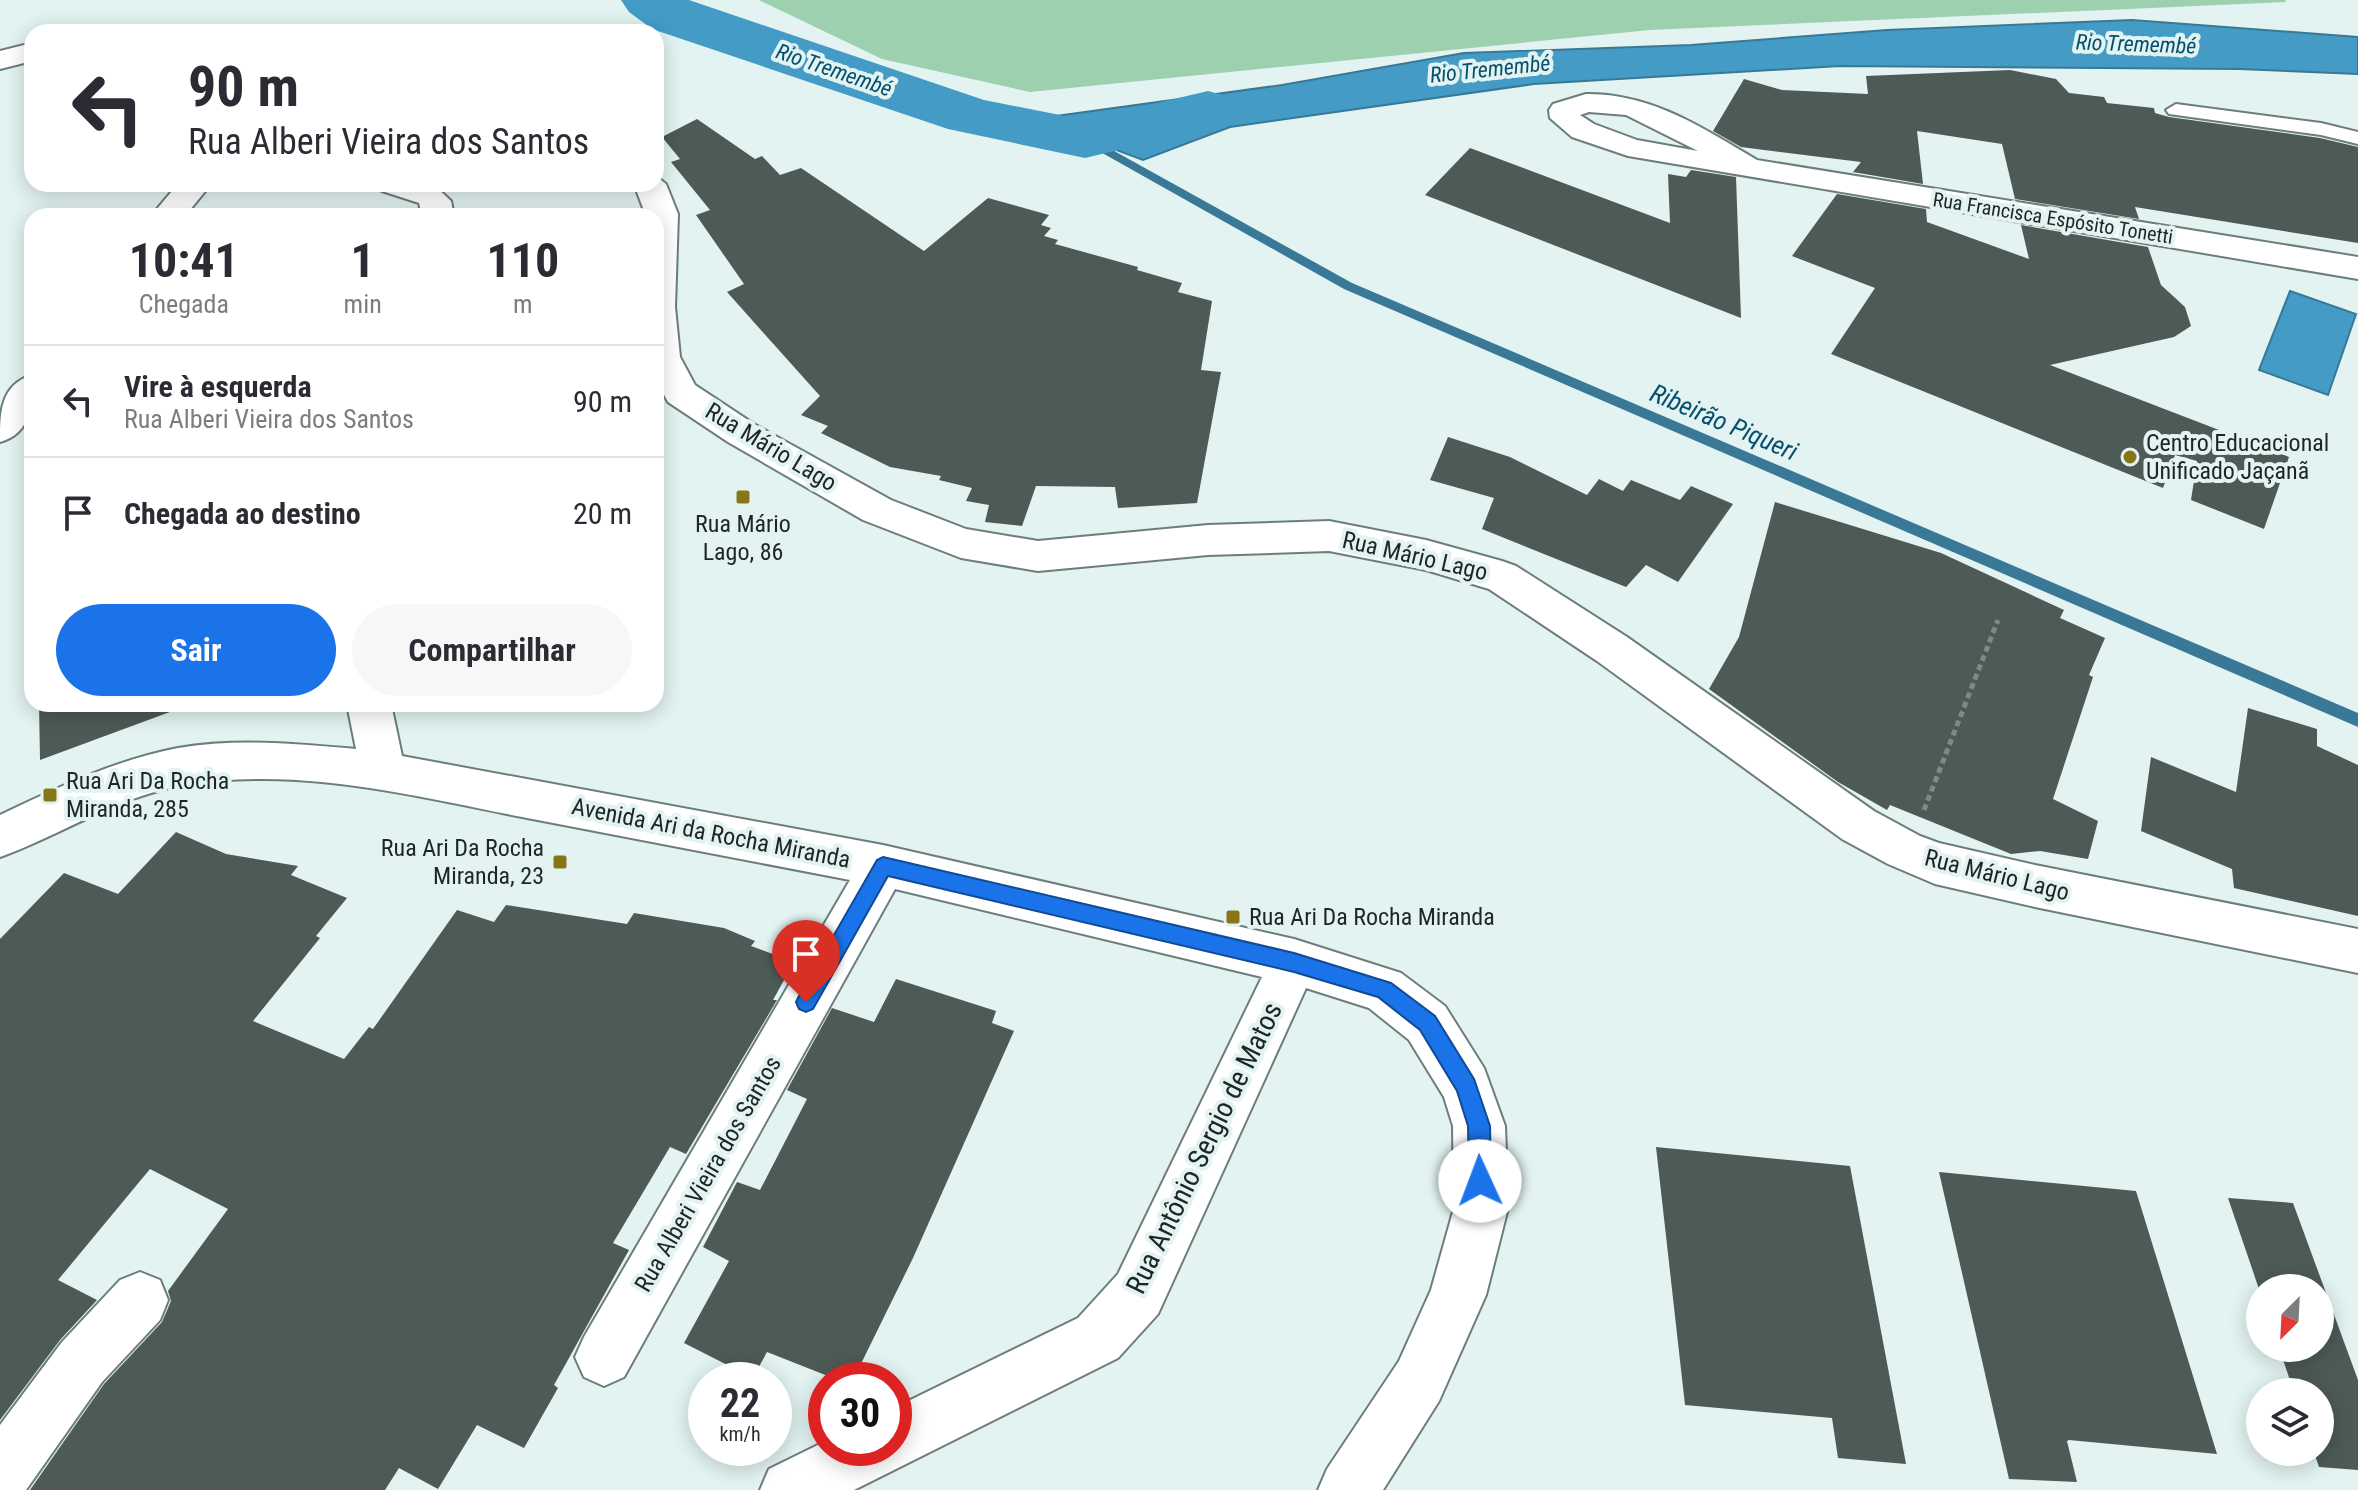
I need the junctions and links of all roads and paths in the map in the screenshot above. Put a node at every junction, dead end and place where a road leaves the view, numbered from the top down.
1 (24, 54) edge
2 (0, 60) edge
3 (2176, 110) dead end
4 (2358, 138) edge
5 (1748, 168) junction
6 (188, 192) edge
7 (422, 192) edge
8 (174, 208) edge
9 (440, 208) edge
10 (2358, 268) edge
11 (664, 361) edge
12 (24, 398) edge
13 (0, 429) edge
14 (1998, 620) dead end
15 (371, 712) edge
16 (383, 771) junction
17 (0, 837) edge
18 (1904, 850) junction
19 (883, 866) junction
20 (2358, 951) edge
21 (1294, 962) junction
22 (140, 1300) dead end
23 (604, 1357) dead end
24 (912, 1430) edge
25 (839, 1466) edge
26 (0, 1475) edge
27 (790, 1490) edge
28 (1348, 1490) edge

1 - 2 street
3 - 4 lane
5 - 5 street, Rua Francisca Espósito Tonetti
5 - 10 street, Rua Francisca Espósito Tonetti
6 - 8 street
7 - 9 street
11 - 18 street, Rua Mário Lago
12 - 13 street
14 - 18 path
15 - 16 street
16 - 17 street, Avenida Ari da Rocha Miranda
16 - 19 street, Avenida Ari da Rocha Miranda
18 - 20 street, Rua Mário Lago
19 - 21 street, Avenida Ari da Rocha Miranda
19 - 23 street, Rua Alberi Vieira dos Santos
21 - 24 street, Rua Antônio Sergio de Matos
21 - 28 street, Avenida Ari da Rocha Miranda
22 - 26 street
25 - 27 street

